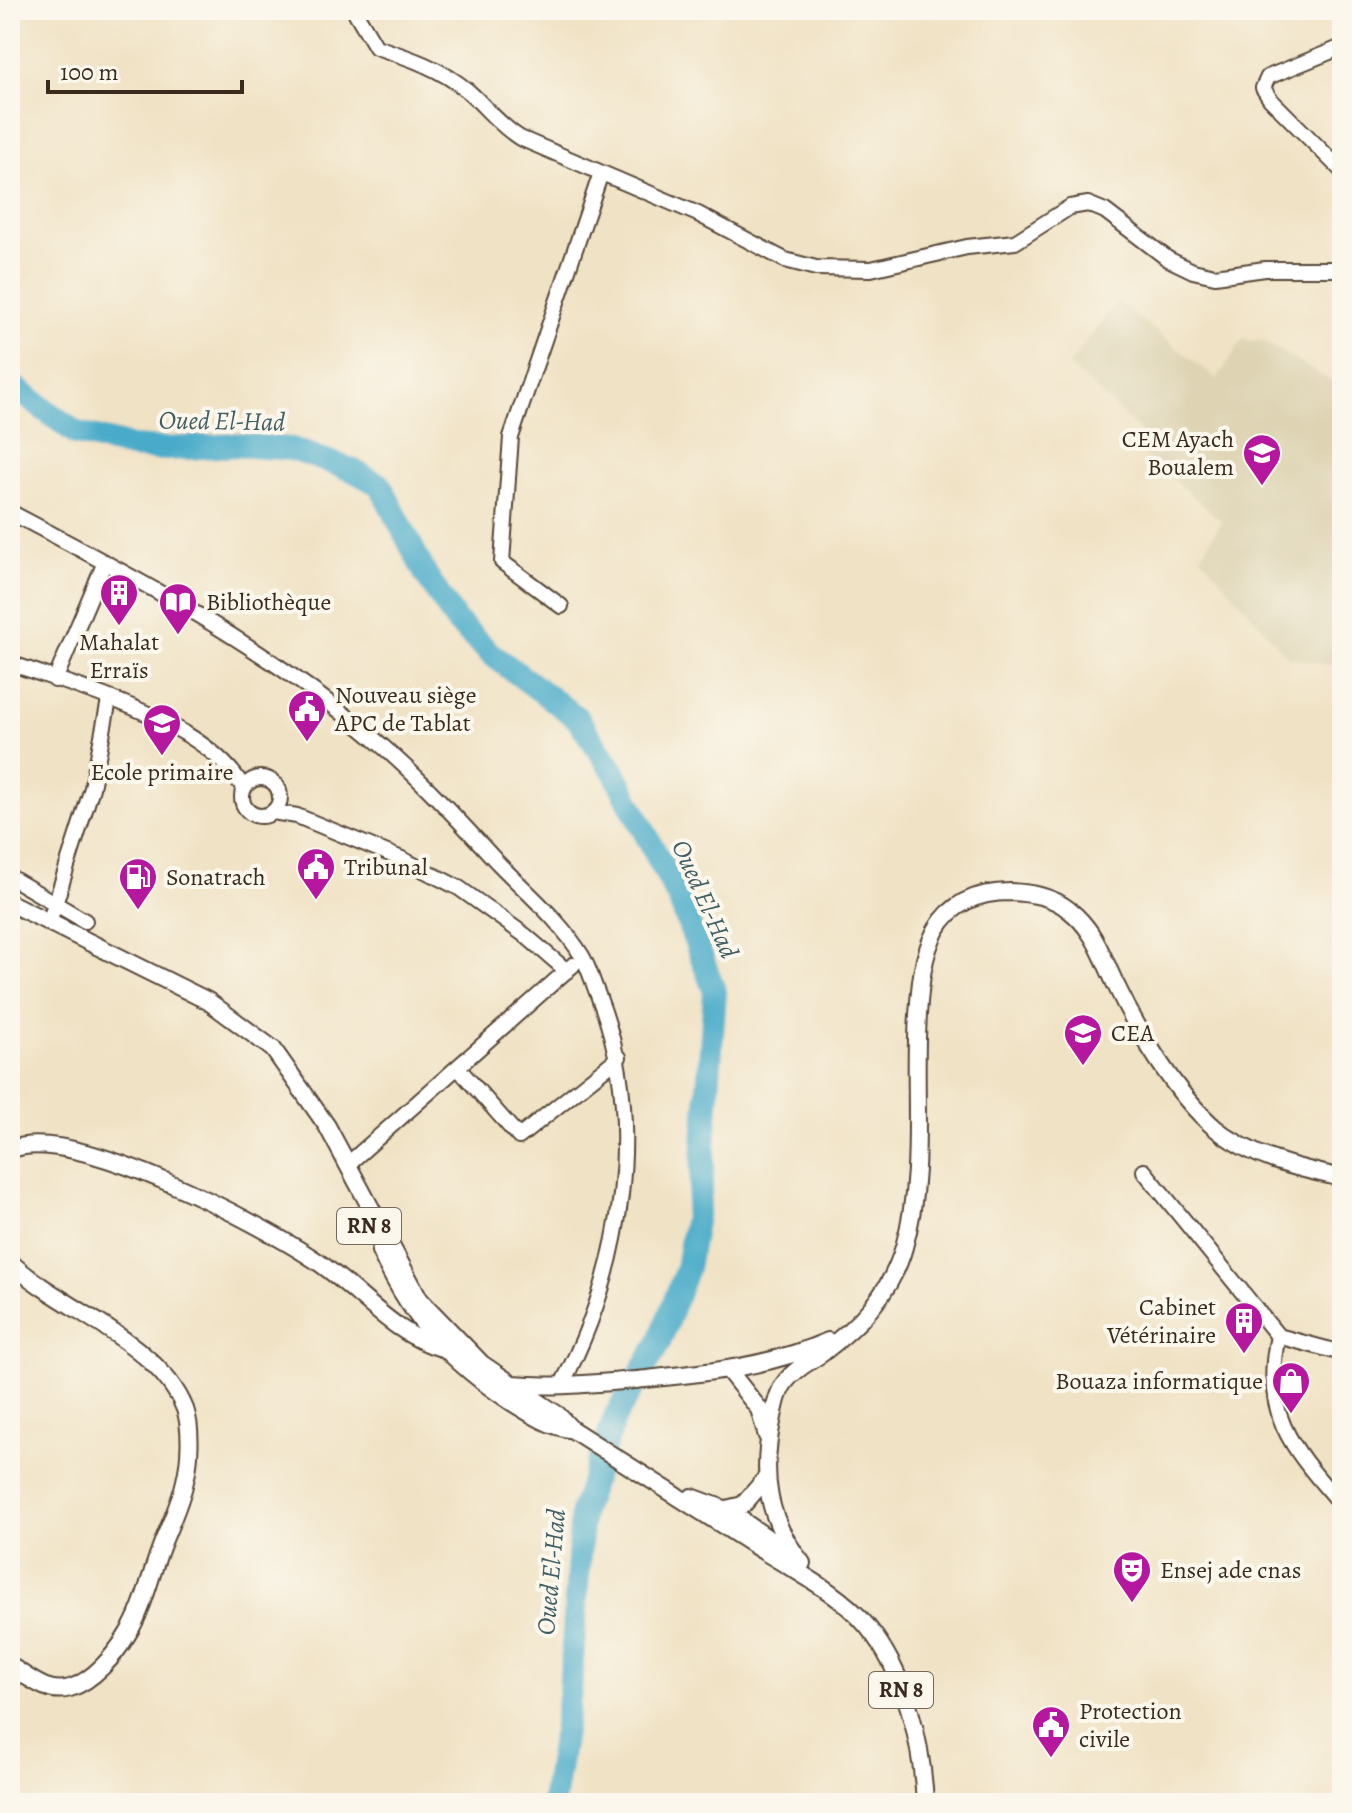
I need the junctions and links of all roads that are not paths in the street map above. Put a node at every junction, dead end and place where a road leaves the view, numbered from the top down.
1 (354, 10) edge
2 (1342, 47) edge
3 (1342, 171) edge
4 (601, 173) junction
5 (1342, 269) edge
6 (11, 516) edge
7 (105, 562) junction
8 (561, 606) dead end
9 (10, 663) edge
10 (55, 680) junction
11 (109, 700) junction
12 (228, 764) junction
13 (258, 778) junction
14 (244, 789) junction
15 (277, 806) junction
16 (10, 877) edge
17 (10, 903) edge
18 (56, 904) junction
19 (85, 921) dead end
20 (49, 923) junction
21 (582, 957) junction
22 (567, 971) junction
23 (191, 994) junction
24 (619, 1057) junction
25 (459, 1069) junction
26 (10, 1150) edge
27 (348, 1164) junction
28 (1144, 1171) dead end
29 (1342, 1178) edge
30 (10, 1262) edge
31 (852, 1330) junction
32 (1278, 1336) junction
33 (441, 1347) junction
34 (468, 1349) junction
35 (1342, 1353) edge
36 (729, 1371) junction
37 (509, 1384) junction
38 (593, 1384) junction
39 (561, 1386) junction
40 (556, 1413) junction
41 (571, 1429) junction
42 (768, 1441) junction
43 (766, 1478) junction
44 (657, 1484) junction
45 (690, 1505) junction
46 (1342, 1506) edge
47 (727, 1510) junction
48 (802, 1563) junction
49 (834, 1597) junction
50 (10, 1666) edge
51 (925, 1803) edge

1 - 4 street
2 - 3 street
4 - 5 street
4 - 8 street
6 - 7 street
7 - 10 street
7 - 21 street
9 - 10 street
10 - 11 street
11 - 12 street
11 - 18 street
12 - 13 street
12 - 14 street
13 - 14 street
13 - 15 street
14 - 15 street
15 - 22 street
16 - 18 street
17 - 20 main road, RN 8
18 - 19 street
18 - 20 street
20 - 23 main road, RN 8
21 - 22 street
21 - 24 street
22 - 25 street
23 - 27 main road, RN 8
23 - 33 main road, RN 8
24 - 25 street
24 - 39 street
25 - 27 street
26 - 33 main road
27 - 34 main road, RN 8
28 - 32 street
29 - 31 main road
30 - 50 main road
31 - 36 main road
31 - 42 main road
32 - 35 street
32 - 46 street
33 - 34 main road
33 - 41 main road, RN 8
34 - 37 main road, RN 8
36 - 38 main road
36 - 42 main road
37 - 39 main road
37 - 40 main road, RN 8
38 - 39 main road
38 - 40 main road
40 - 41 main road, RN 8
41 - 44 main road, RN 8
42 - 43 main road
43 - 47 main road
43 - 48 main road
44 - 45 main road, RN 8
44 - 47 main road, RN 8
45 - 47 main road
45 - 49 main road, RN 8
47 - 48 main road, RN 8
48 - 49 main road, RN 8
49 - 51 main road, RN 8

